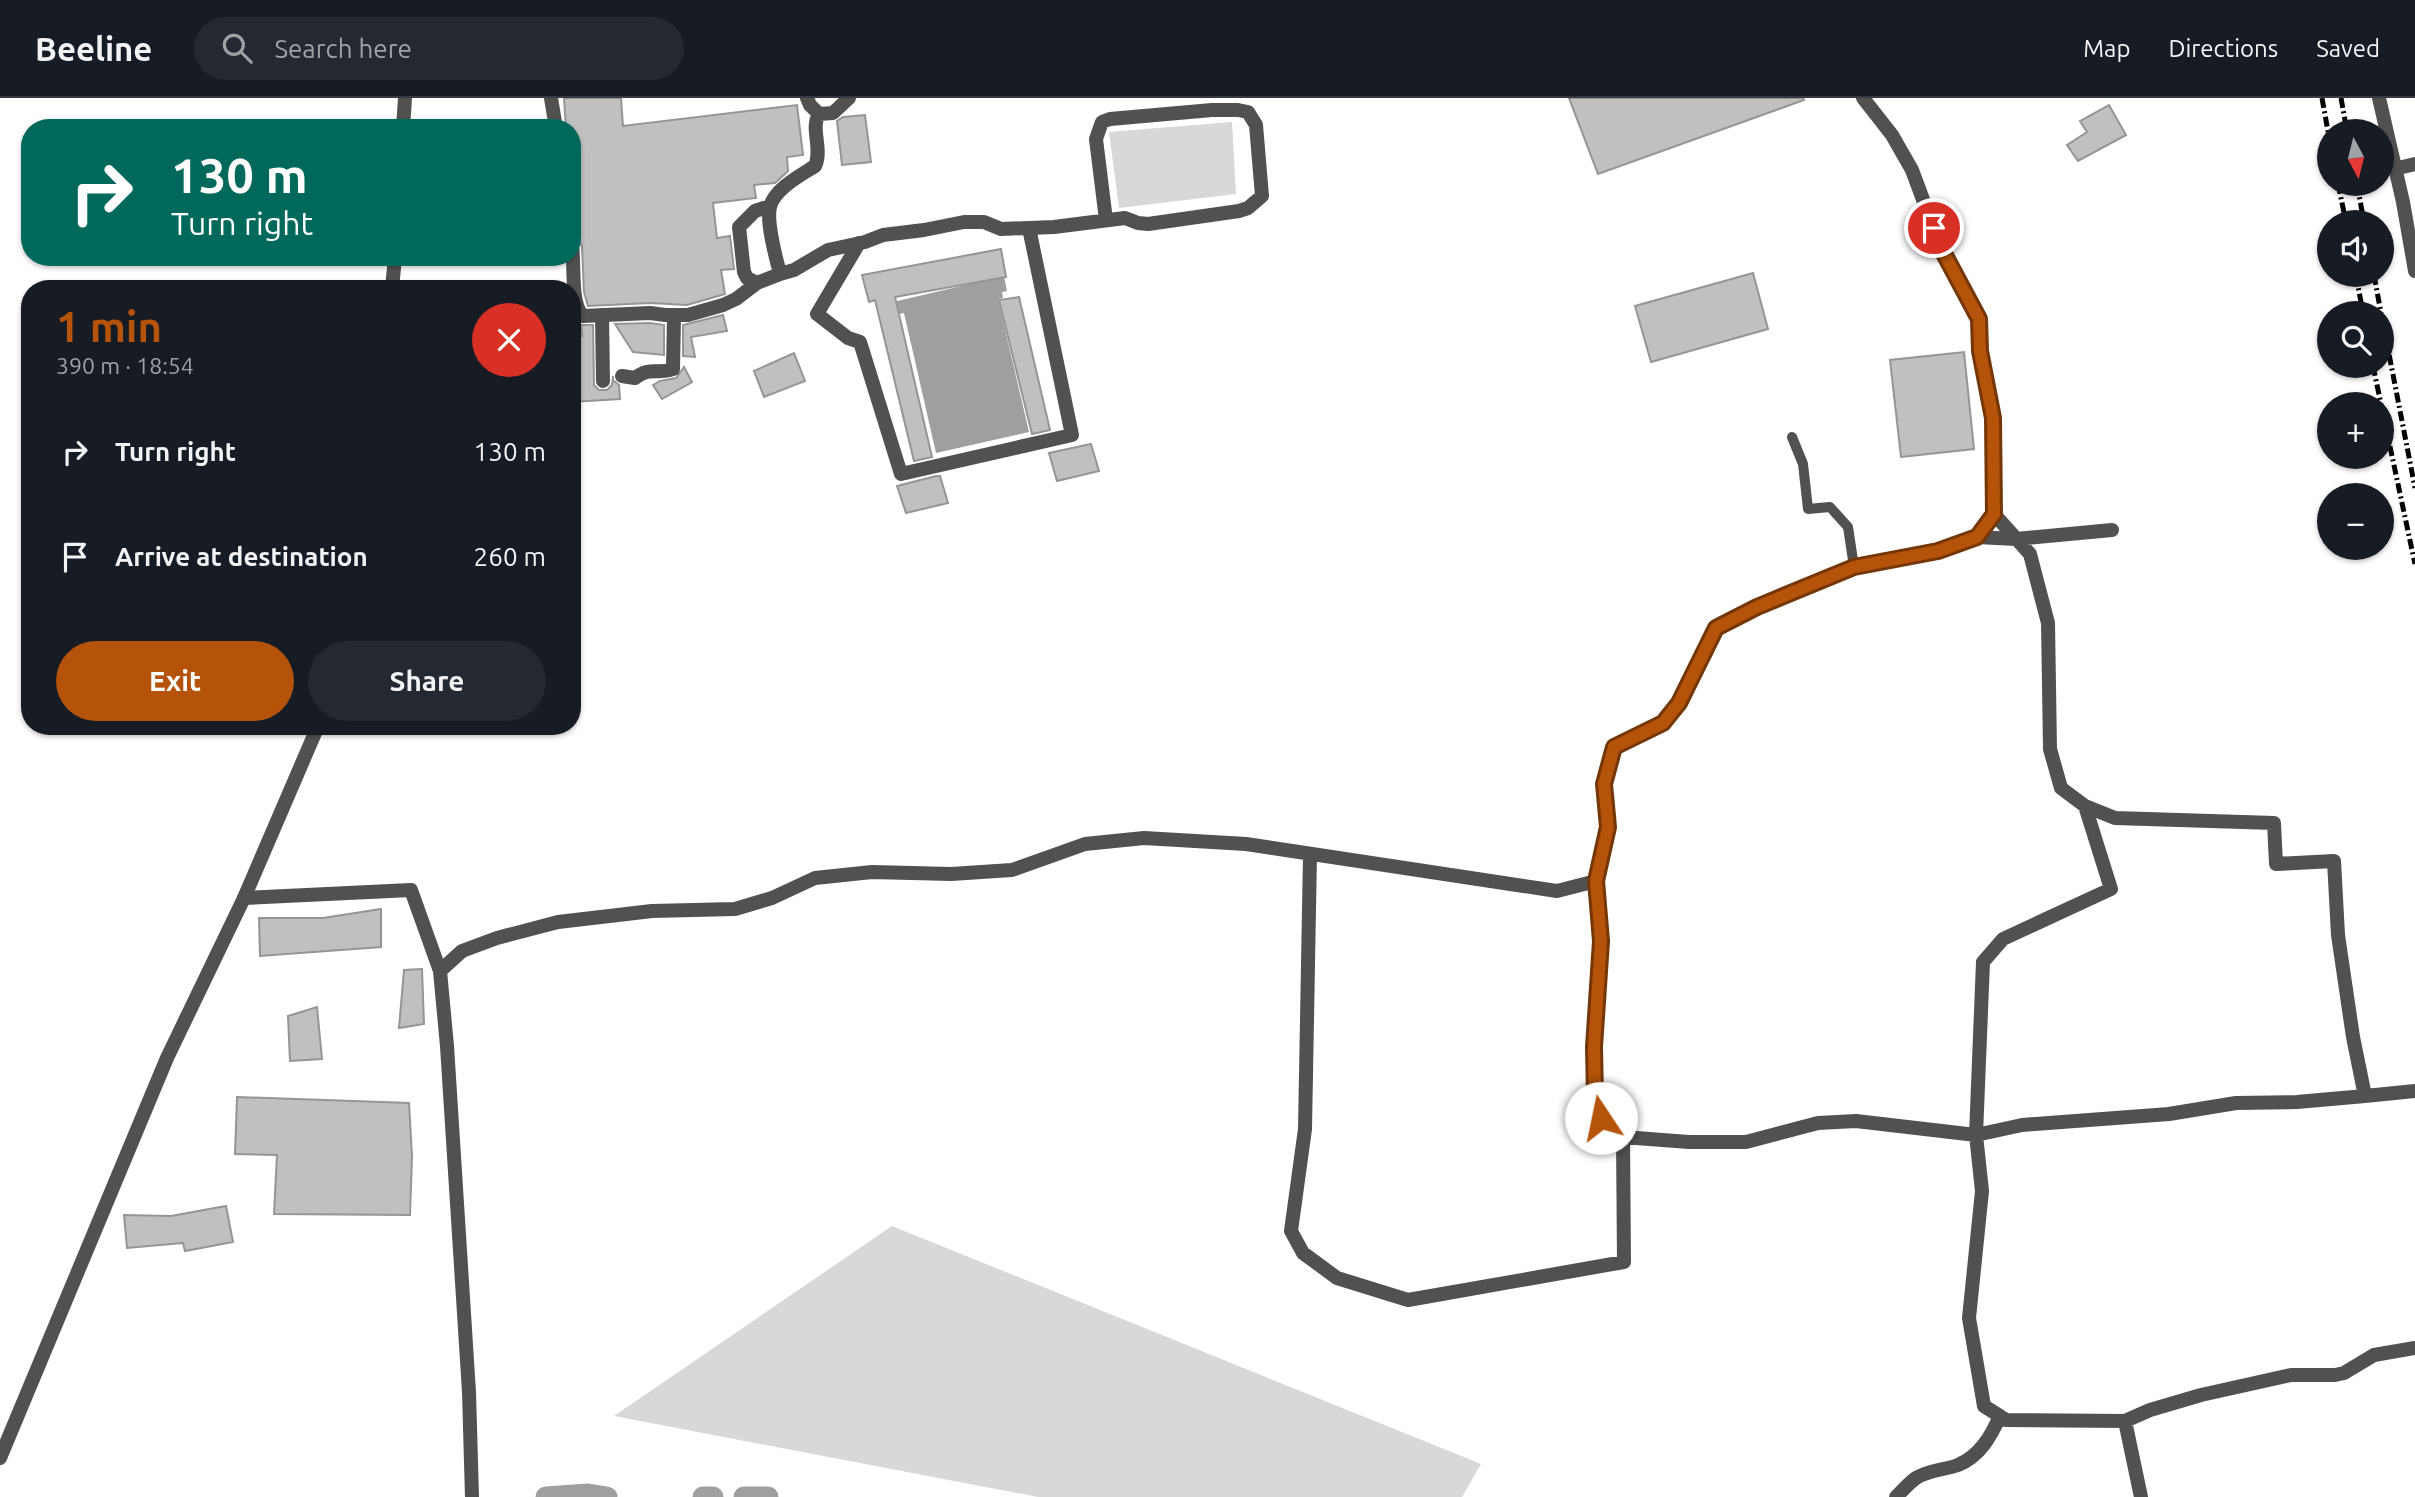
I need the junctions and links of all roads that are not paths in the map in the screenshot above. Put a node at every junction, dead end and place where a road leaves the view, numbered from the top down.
1 (405, 98) edge
2 (551, 98) edge
3 (807, 98) edge
4 (848, 98) edge
5 (1863, 98) edge
6 (2379, 98) edge
7 (819, 114) junction
8 (404, 119) edge
9 (554, 119) edge
10 (2383, 119) edge
11 (2415, 164) edge
12 (2394, 169) joint
13 (770, 206) junction
14 (1106, 220) junction
15 (1029, 228) junction
16 (859, 243) junction
17 (2415, 271) edge
18 (780, 274) junction
19 (757, 283) junction
20 (581, 314) edge
21 (602, 315) junction
22 (674, 316) junction
23 (622, 376) dead end
24 (603, 381) dead end
25 (1792, 437) dead end
26 (1994, 514) junction
27 (2112, 530) dead end
28 (1977, 537) junction
29 (2016, 539) junction
30 (1854, 567) junction
31 (314, 735) edge
32 (2085, 806) junction
33 (1310, 855) junction
34 (1596, 881) junction
35 (244, 898) junction
36 (440, 971) junction
37 (2415, 1091) edge
38 (2365, 1096) junction
39 (1976, 1135) junction
40 (1623, 1137) junction
41 (2415, 1348) edge
42 (2000, 1416) junction
43 (2125, 1421) junction
44 (0, 1458) edge
45 (471, 1492) edge
46 (1896, 1497) edge
47 (2141, 1497) edge

1 - 8 street
2 - 9 street
3 - 7 street
4 - 7 street
5 - 26 street
6 - 10 street
7 - 13 street
11 - 12 street
12 - 17 street
13 - 18 street
13 - 19 street
14 - 14 street
14 - 15 street
15 - 16 street
15 - 16 street
16 - 18 street
18 - 19 street
19 - 22 street
20 - 21 street
21 - 22 street
21 - 24 street
22 - 23 street
25 - 30 lane
26 - 28 street
26 - 29 street
27 - 29 street
28 - 29 street
28 - 30 street
29 - 32 street
30 - 34 street
31 - 35 street
32 - 38 street
32 - 39 street
33 - 34 street
33 - 36 street
33 - 40 street
34 - 40 street
35 - 36 street
35 - 44 street
36 - 45 street
37 - 38 street
38 - 39 street
39 - 40 street
39 - 42 street
41 - 43 street
42 - 43 street
42 - 46 street
43 - 47 street

